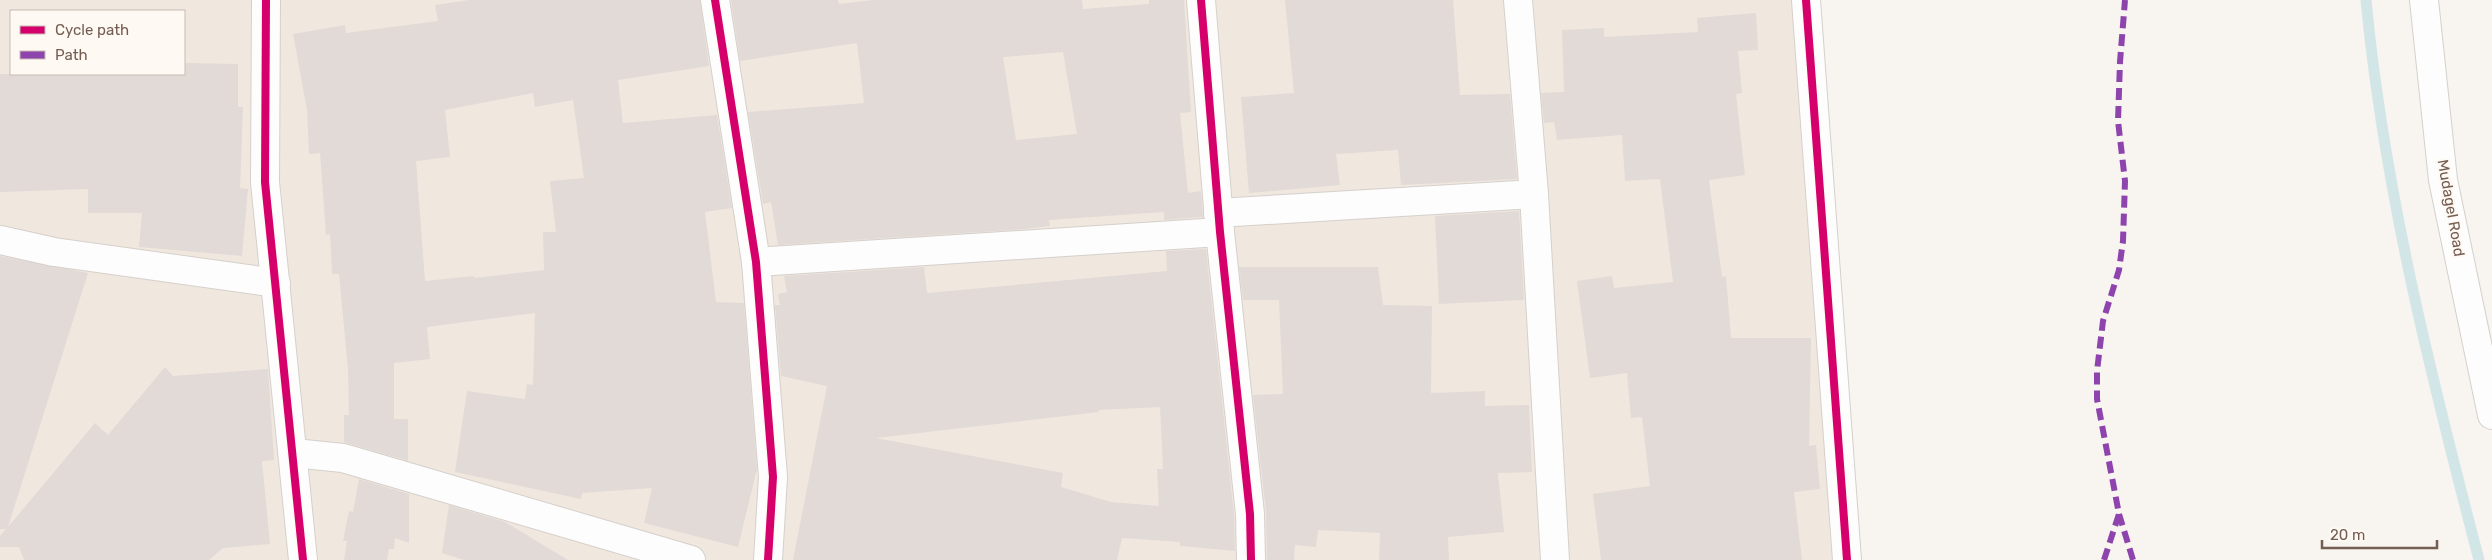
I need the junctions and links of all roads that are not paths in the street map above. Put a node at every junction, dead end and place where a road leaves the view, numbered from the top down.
1 (266, 0) edge
2 (715, 0) edge
3 (1201, 0) edge
4 (1518, 0) edge
5 (1806, 0) edge
6 (2424, 0) edge
7 (1534, 194) junction
8 (1219, 223) junction
9 (0, 240) edge
10 (756, 262) junction
11 (276, 283) junction
12 (2492, 415) edge
13 (294, 453) junction
14 (303, 560) edge
15 (691, 560) edge
16 (768, 560) edge
17 (1251, 560) edge
18 (1555, 560) edge
19 (1847, 560) edge

1 - 11 street
2 - 10 street
3 - 8 street
4 - 7 street
5 - 19 street
6 - 12 street, Mudagel Road
7 - 8 street
7 - 18 street
8 - 10 street
8 - 17 street
9 - 11 street
10 - 16 street
11 - 13 street
13 - 14 street
13 - 15 street

